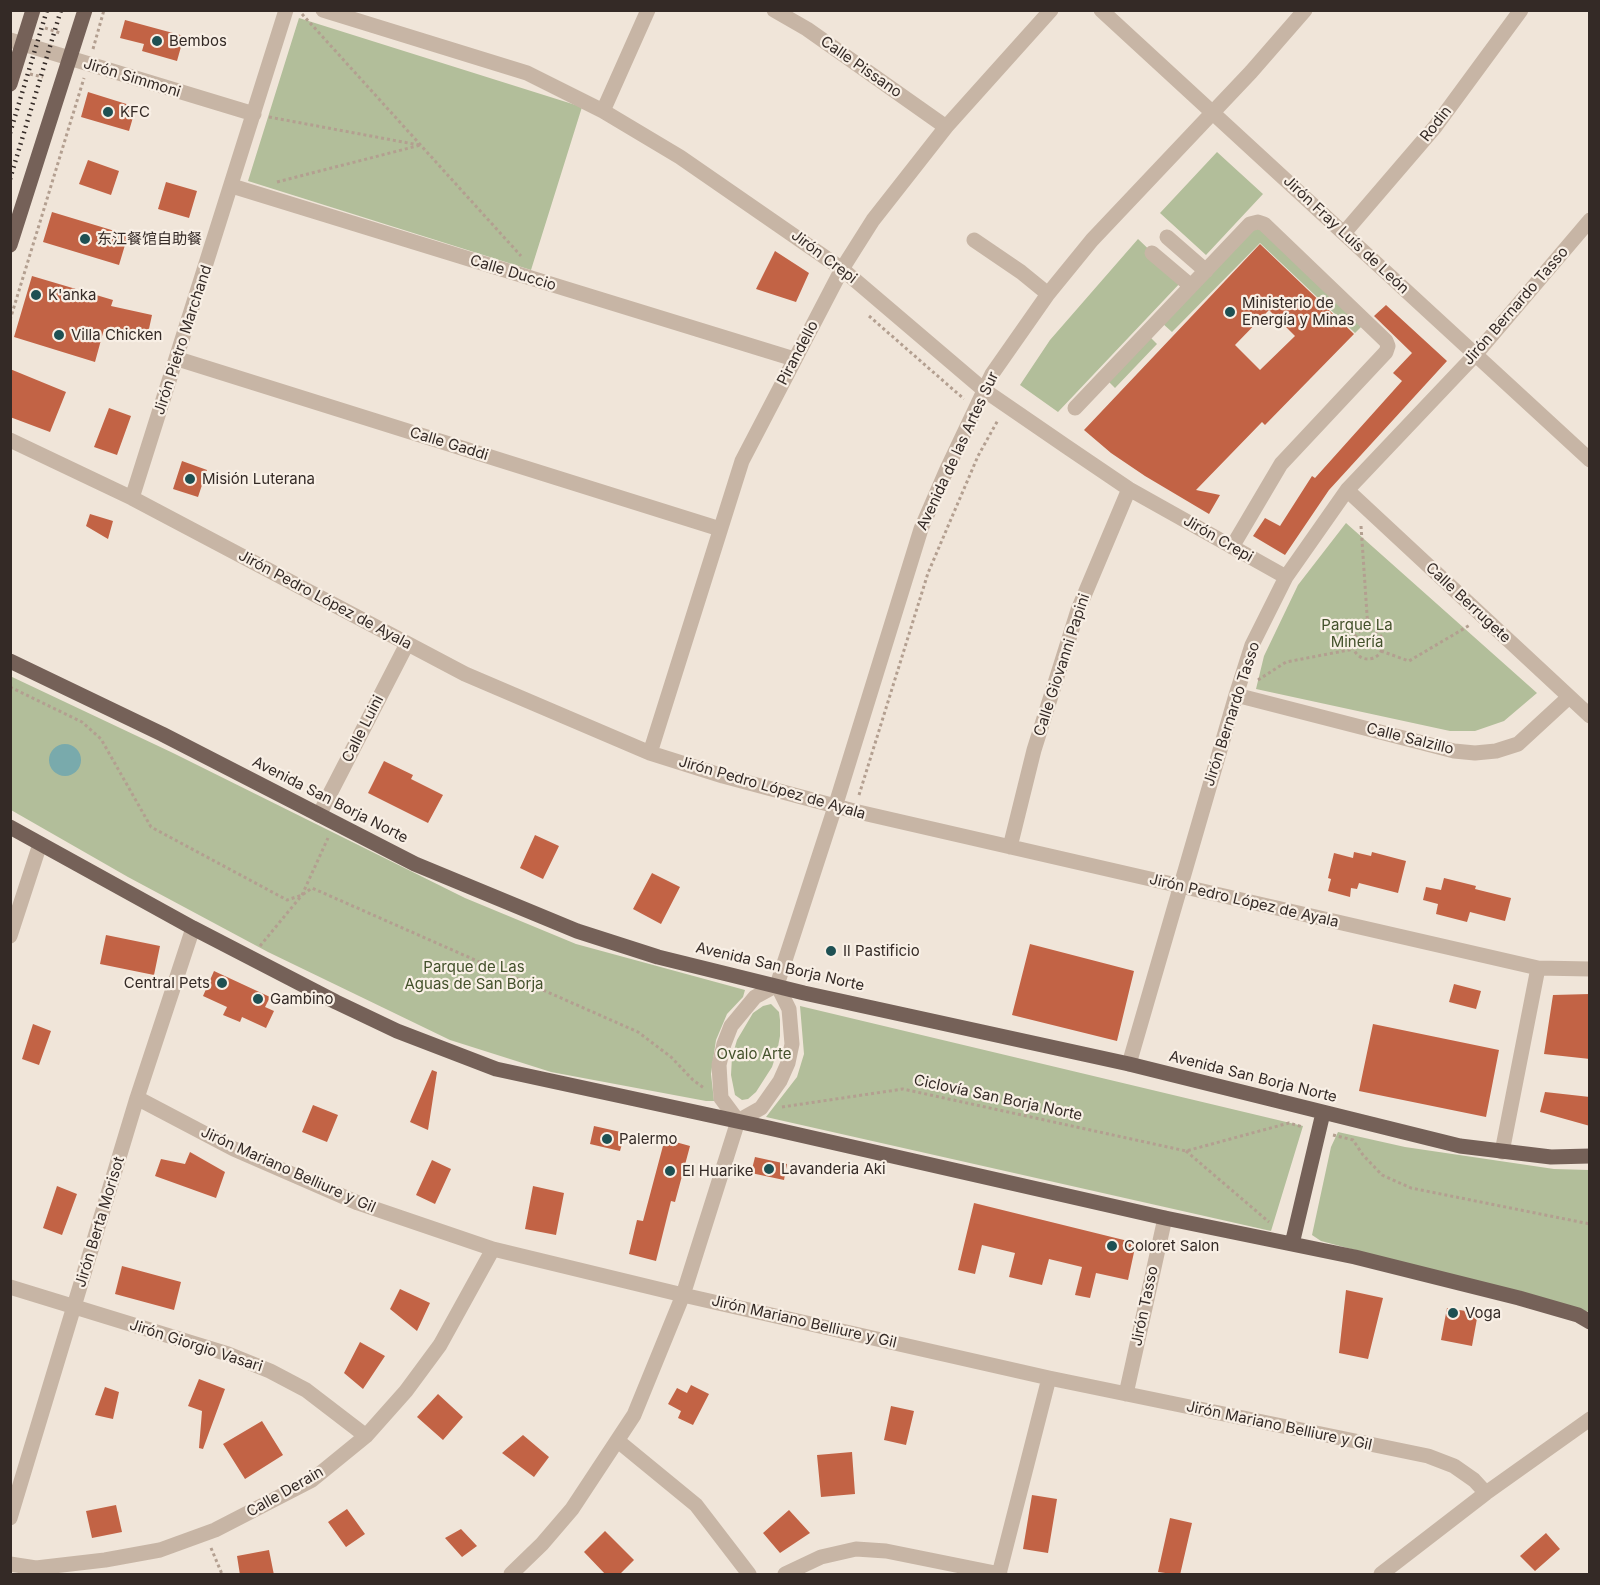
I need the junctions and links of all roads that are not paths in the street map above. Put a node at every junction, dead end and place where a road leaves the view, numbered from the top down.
1 (33, 10) edge
2 (85, 10) edge
3 (286, 10) edge
4 (323, 10) edge
5 (648, 10) edge
6 (774, 10) edge
7 (1051, 10) edge
8 (1101, 10) edge
9 (1305, 10) edge
10 (1521, 10) edge
11 (17, 42) edge
12 (70, 59) junction
13 (10, 84) edge
14 (603, 111) junction
15 (1213, 113) junction
16 (254, 114) junction
17 (946, 127) junction
18 (240, 188) junction
19 (1590, 220) edge
20 (1344, 233) junction
21 (1167, 237) dead end
22 (974, 240) dead end
23 (10, 245) edge
24 (1152, 253) dead end
25 (842, 268) junction
26 (1206, 271) junction
27 (1191, 286) junction
28 (1048, 294) junction
29 (1476, 354) junction
30 (178, 359) junction
31 (794, 359) junction
32 (984, 390) junction
33 (1075, 408) dead end
34 (10, 440) edge
35 (1590, 460) edge
36 (1130, 489) junction
37 (1353, 495) junction
38 (132, 498) junction
39 (720, 530) junction
40 (1232, 547) junction
41 (1286, 578) junction
42 (406, 644) junction
43 (10, 661) edge
44 (1236, 695) junction
45 (1569, 697) junction
46 (1590, 716) edge
47 (650, 753) junction
48 (835, 807) junction
49 (319, 815) junction
50 (10, 827) edge
51 (40, 844) junction
52 (1010, 847) junction
53 (1179, 886) junction
54 (193, 928) junction
55 (10, 936) edge
56 (1538, 968) junction
57 (1590, 969) edge
58 (777, 986) junction
59 (1129, 1064) junction
60 (137, 1098) junction
61 (1323, 1113) junction
62 (738, 1122) junction
63 (1502, 1152) junction
64 (1590, 1156) edge
65 (1165, 1218) junction
66 (1292, 1244) junction
67 (493, 1250) junction
68 (10, 1287) edge
69 (683, 1295) junction
70 (75, 1307) junction
71 (1590, 1322) edge
72 (1049, 1378) junction
73 (1126, 1394) junction
74 (1590, 1419) edge
75 (366, 1436) junction
76 (618, 1441) junction
77 (1486, 1493) junction
78 (10, 1518) edge
79 (10, 1564) edge
80 (514, 1574) edge
81 (1000, 1574) edge
82 (749, 1575) edge
83 (785, 1575) edge
84 (1381, 1575) edge

1 - 11 main road
2 - 12 main road
3 - 16 street, Jirón Pietro Marchand
4 - 14 street, Jirón Crepi
5 - 14 street
6 - 17 street, Calle Pissano
7 - 17 street, Pirandello
8 - 15 street, Jirón Fray Luís de León
9 - 15 street, Avenida de las Artes Sur
10 - 20 street, Rodin
11 - 12 street, Jirón Simmoni
11 - 13 main road
12 - 16 street, Jirón Simmoni
12 - 23 main road
14 - 25 street, Jirón Crepi
15 - 20 street, Jirón Fray Luís de León
15 - 28 street, Avenida de las Artes Sur
16 - 18 street, Jirón Pietro Marchand
17 - 25 street, Pirandello
18 - 30 street, Jirón Pietro Marchand
18 - 31 street, Calle Duccio
19 - 29 street, Jirón Bernardo Tasso
20 - 29 street, Jirón Fray Luís de León
21 - 26 street
22 - 28 street
24 - 27 street
25 - 31 street, Pirandello
25 - 32 street, Jirón Crepi
26 - 27 street
26 - 40 street
27 - 33 street
28 - 32 street, Avenida de las Artes Sur
29 - 35 street, Jirón Fray Luís de León
29 - 37 street, Jirón Bernardo Tasso
30 - 38 street, Jirón Pietro Marchand
30 - 39 street, Calle Gaddi
31 - 39 street, Pirandello
32 - 36 street, Jirón Crepi
32 - 48 street, Avenida de las Artes Sur
34 - 38 street, Jirón Pedro López de Ayala
36 - 40 street, Jirón Crepi
36 - 52 street, Calle Giovanni Papini
37 - 41 street, Jirón Bernardo Tasso
37 - 45 street, Calle Berrugete
38 - 42 street, Jirón Pedro López de Ayala
39 - 47 street, Pirandello
40 - 41 street, Jirón Crepi
41 - 44 street, Jirón Bernardo Tasso
42 - 47 street, Jirón Pedro López de Ayala
42 - 49 street, Calle Luini
43 - 49 main road, Avenida San Borja Norte
44 - 45 street, Calle Salzillo
44 - 53 street, Jirón Bernardo Tasso
45 - 46 street, Calle Berrugete
47 - 48 street, Jirón Pedro López de Ayala
48 - 52 street, Jirón Pedro López de Ayala
48 - 58 street, Avenida de las Artes Sur
49 - 58 main road, Avenida San Borja Norte
50 - 51 main road
51 - 54 main road
51 - 55 street
52 - 53 street, Jirón Pedro López de Ayala
53 - 56 street, Jirón Pedro López de Ayala
53 - 59 street, Jirón Bernardo Tasso
54 - 60 street, Jirón Berta Morisot
54 - 62 main road
56 - 57 street, Jirón Pedro López de Ayala
56 - 63 street
58 - 59 main road, Avenida San Borja Norte
58 - 62 street
58 - 62 street
59 - 61 main road, Avenida San Borja Norte
60 - 67 street, Jirón Mariano Belliure y Gil
60 - 70 street, Jirón Berta Morisot
61 - 63 main road, Avenida San Borja Norte
61 - 66 main road
62 - 65 main road
62 - 69 street
63 - 64 main road, Avenida San Borja Norte
65 - 66 main road
65 - 73 street, Jirón Tasso
66 - 71 main road
67 - 69 street, Jirón Mariano Belliure y Gil
67 - 75 street, Calle Derain
68 - 70 street, Jirón Giorgio Vasari
69 - 72 street, Jirón Mariano Belliure y Gil
69 - 76 street
70 - 75 street, Jirón Giorgio Vasari
70 - 78 street, Jirón Berta Morisot
72 - 73 street, Jirón Mariano Belliure y Gil
72 - 81 street
73 - 77 street, Jirón Mariano Belliure y Gil
74 - 77 street
75 - 79 street, Calle Derain
76 - 80 street
76 - 82 street
77 - 84 street
81 - 83 street

